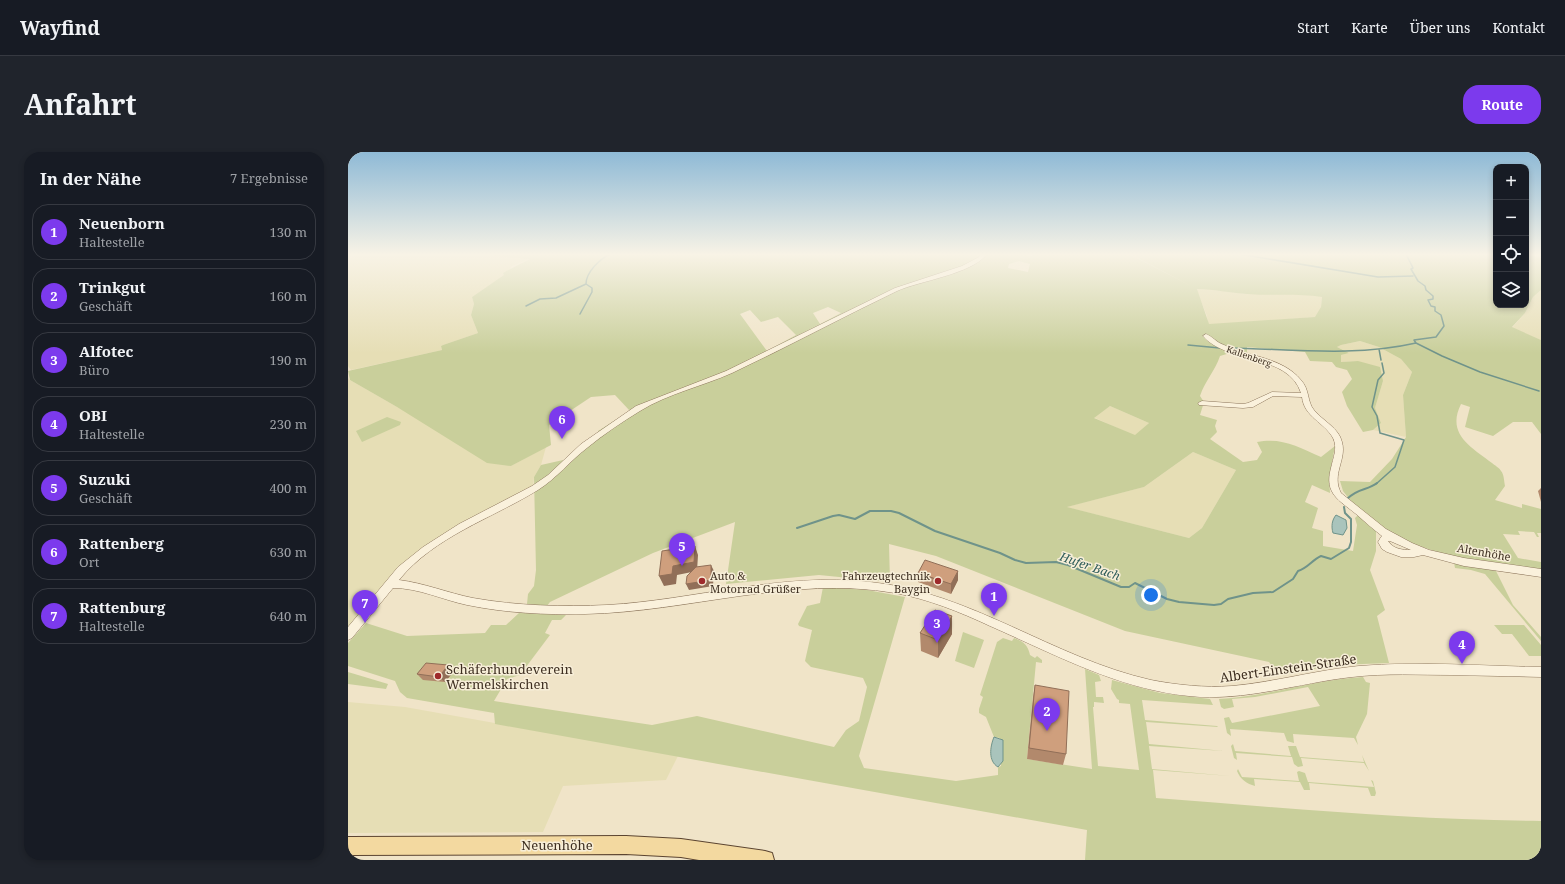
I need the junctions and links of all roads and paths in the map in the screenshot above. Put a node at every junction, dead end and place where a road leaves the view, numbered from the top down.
1 (900, 287) edge
2 (1206, 336) dead end
3 (1304, 395) junction
4 (1202, 404) dead end
5 (1377, 527) joint
6 (1541, 573) edge
7 (390, 584) junction
8 (348, 635) edge
9 (1541, 672) edge
10 (348, 846) edge
11 (765, 860) edge

1 - 7 street
2 - 3 street, Kallenberg
3 - 4 street
3 - 5 street, Kallenberg
5 - 6 street, Altenhöhe
7 - 8 street
7 - 9 street, Albert-Einstein-Straße
10 - 11 main road, Neuenhöhe

